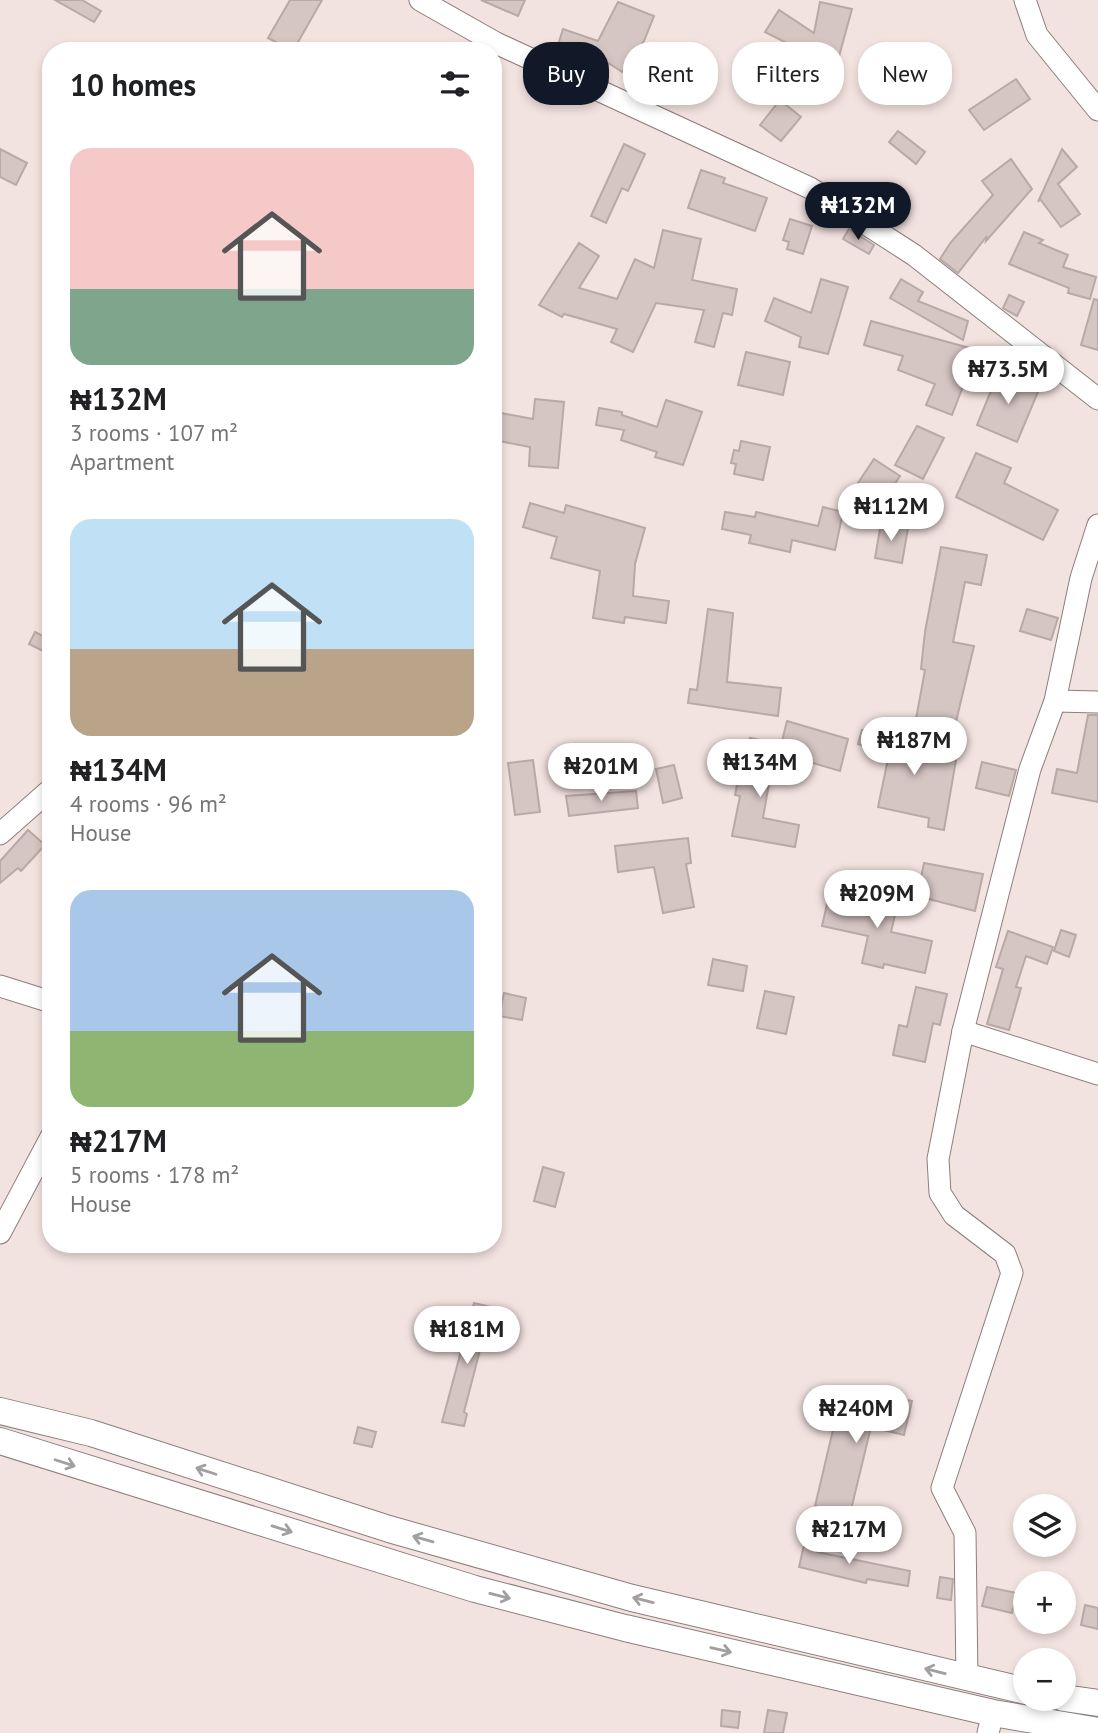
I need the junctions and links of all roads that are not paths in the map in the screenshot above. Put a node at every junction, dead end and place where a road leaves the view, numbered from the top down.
1 (1025, 0) edge
2 (433, 3) edge
3 (487, 42) edge
4 (502, 51) edge
5 (1098, 110) edge
6 (1098, 399) edge
7 (1098, 525) edge
8 (1055, 701) junction
9 (1098, 702) edge
10 (42, 797) edge
11 (0, 834) edge
12 (0, 986) edge
13 (42, 999) edge
14 (963, 1031) junction
15 (1098, 1074) edge
16 (42, 1153) edge
17 (0, 1233) edge
18 (0, 1411) edge
19 (0, 1441) edge
20 (967, 1679) junction
21 (1013, 1688) edge
22 (1076, 1700) edge
23 (1098, 1703) edge
24 (990, 1723) edge
25 (1094, 1731) edge

1 - 5 street
2 - 3 street
4 - 6 street
7 - 8 street
8 - 9 street
8 - 14 street
10 - 11 street
12 - 13 street
14 - 15 street
14 - 20 street
16 - 17 street
20 -> 18 main road
19 -> 24 main road
20 - 21 main road
22 - 23 main road
24 - 25 main road

